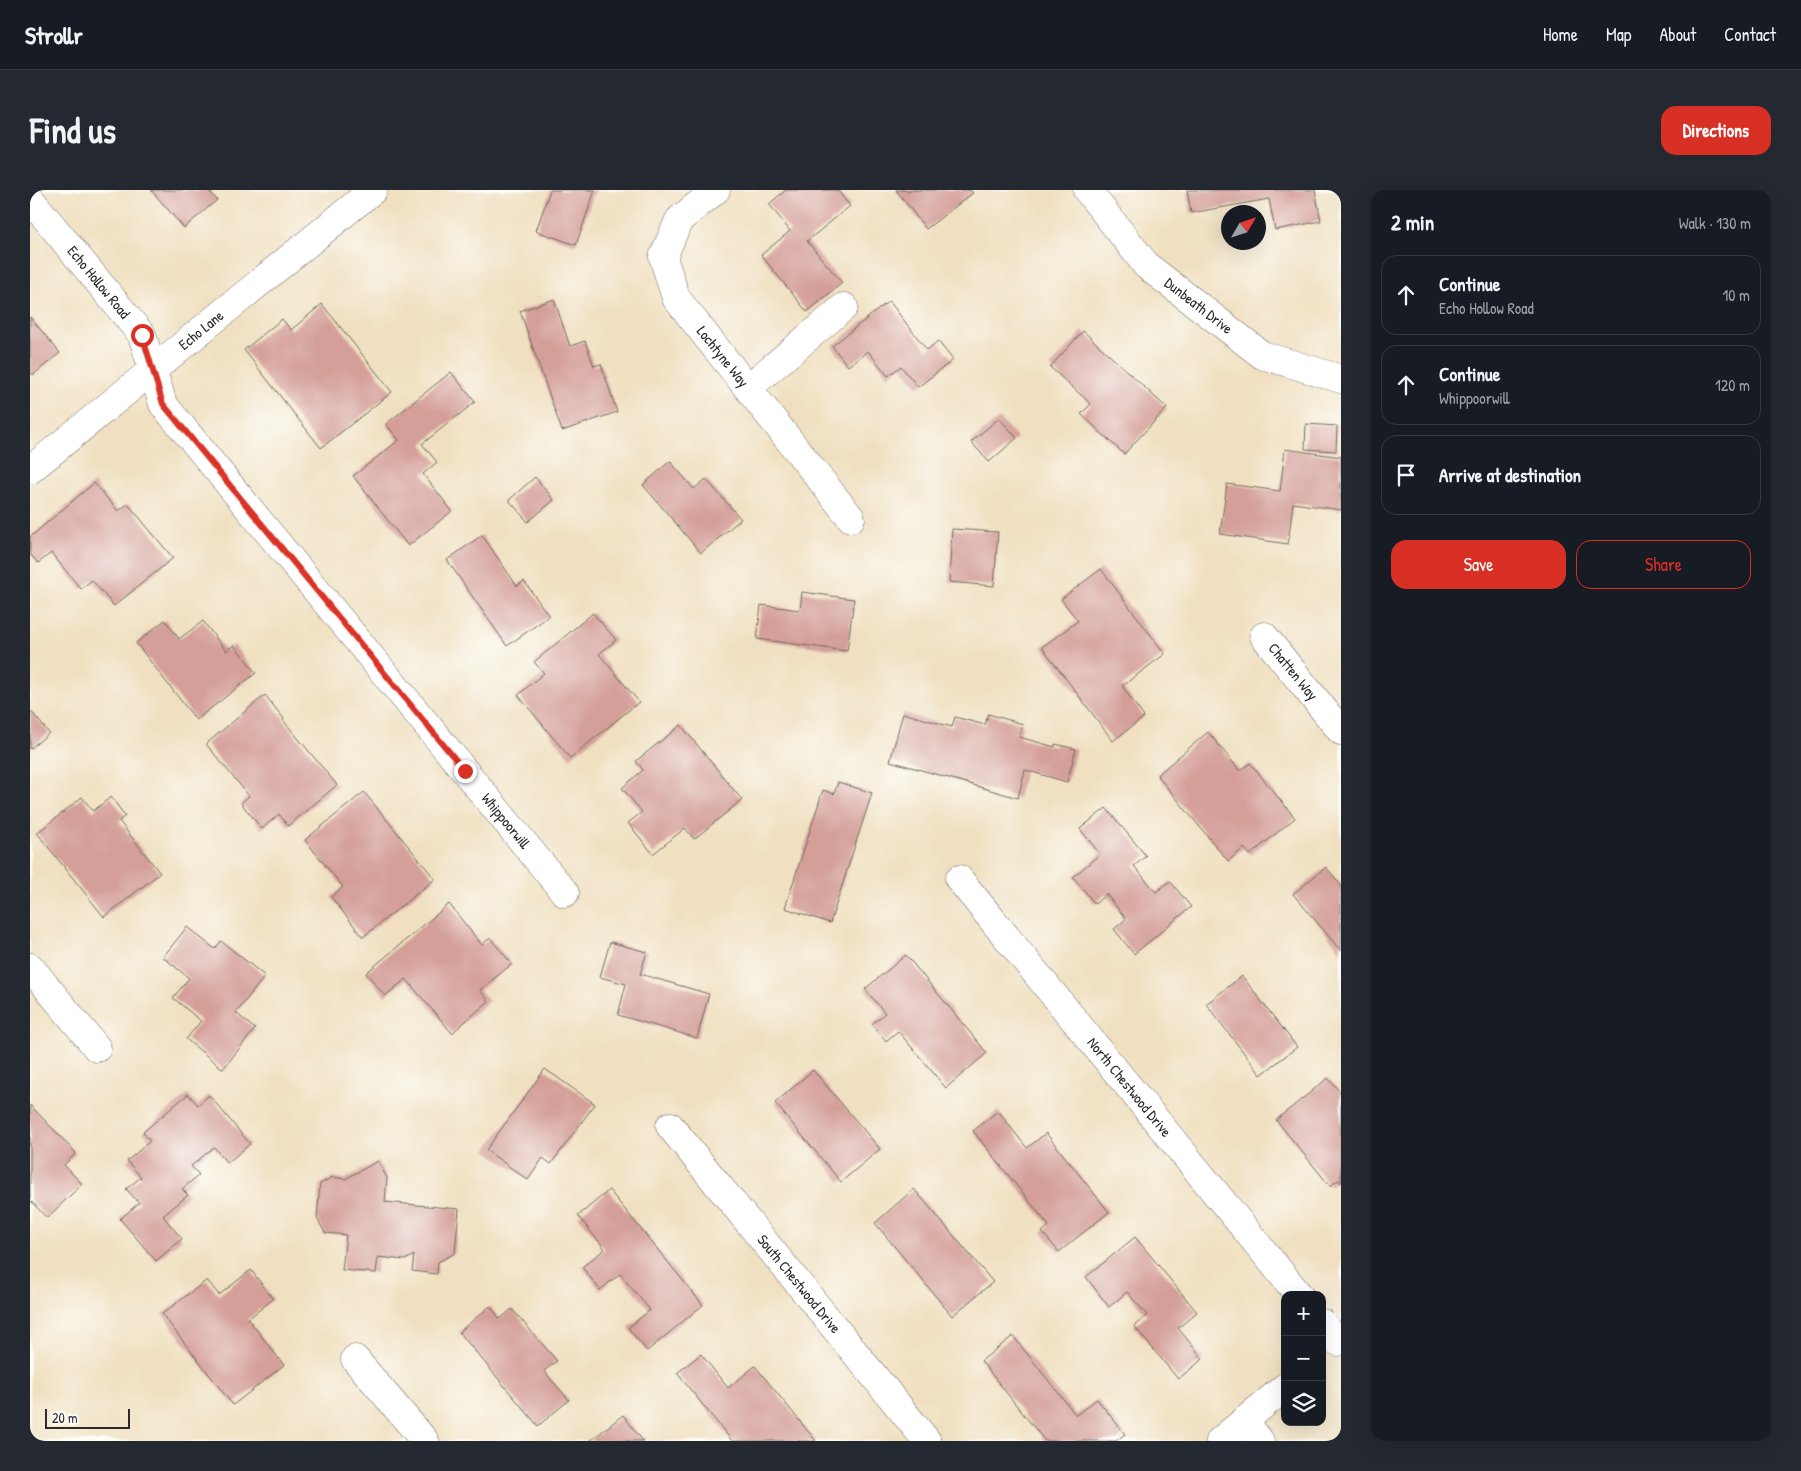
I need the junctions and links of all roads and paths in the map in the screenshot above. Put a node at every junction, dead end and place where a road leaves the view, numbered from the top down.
1 (373, 190) edge
2 (716, 190) edge
3 (1087, 190) edge
4 (30, 199) edge
5 (844, 307) dead end
6 (152, 372) junction
7 (1341, 379) edge
8 (748, 388) junction
9 (30, 470) edge
10 (851, 518) dead end
11 (1264, 636) dead end
12 (1341, 731) edge
13 (959, 880) dead end
14 (565, 893) dead end
15 (30, 966) edge
16 (97, 1048) dead end
17 (670, 1126) dead end
18 (1296, 1291) edge
19 (355, 1358) dead end
20 (1281, 1392) edge
21 (1252, 1431) edge
22 (425, 1441) edge
23 (927, 1441) edge
24 (1220, 1441) edge

1 - 6 street, Echo Lane
2 - 8 street, Lochtyne Way
3 - 7 street, Dunbeath Drive
4 - 6 street, Echo Hollow Road
5 - 8 street
6 - 9 street, Echo Lane
6 - 14 street, Whippoorwill
8 - 10 street, Lochtyne Way
11 - 12 street, Chatten Way
13 - 18 street, North Chestwood Drive
15 - 16 street
17 - 23 street, South Chestwood Drive
19 - 22 street
20 - 21 street
21 - 24 street

